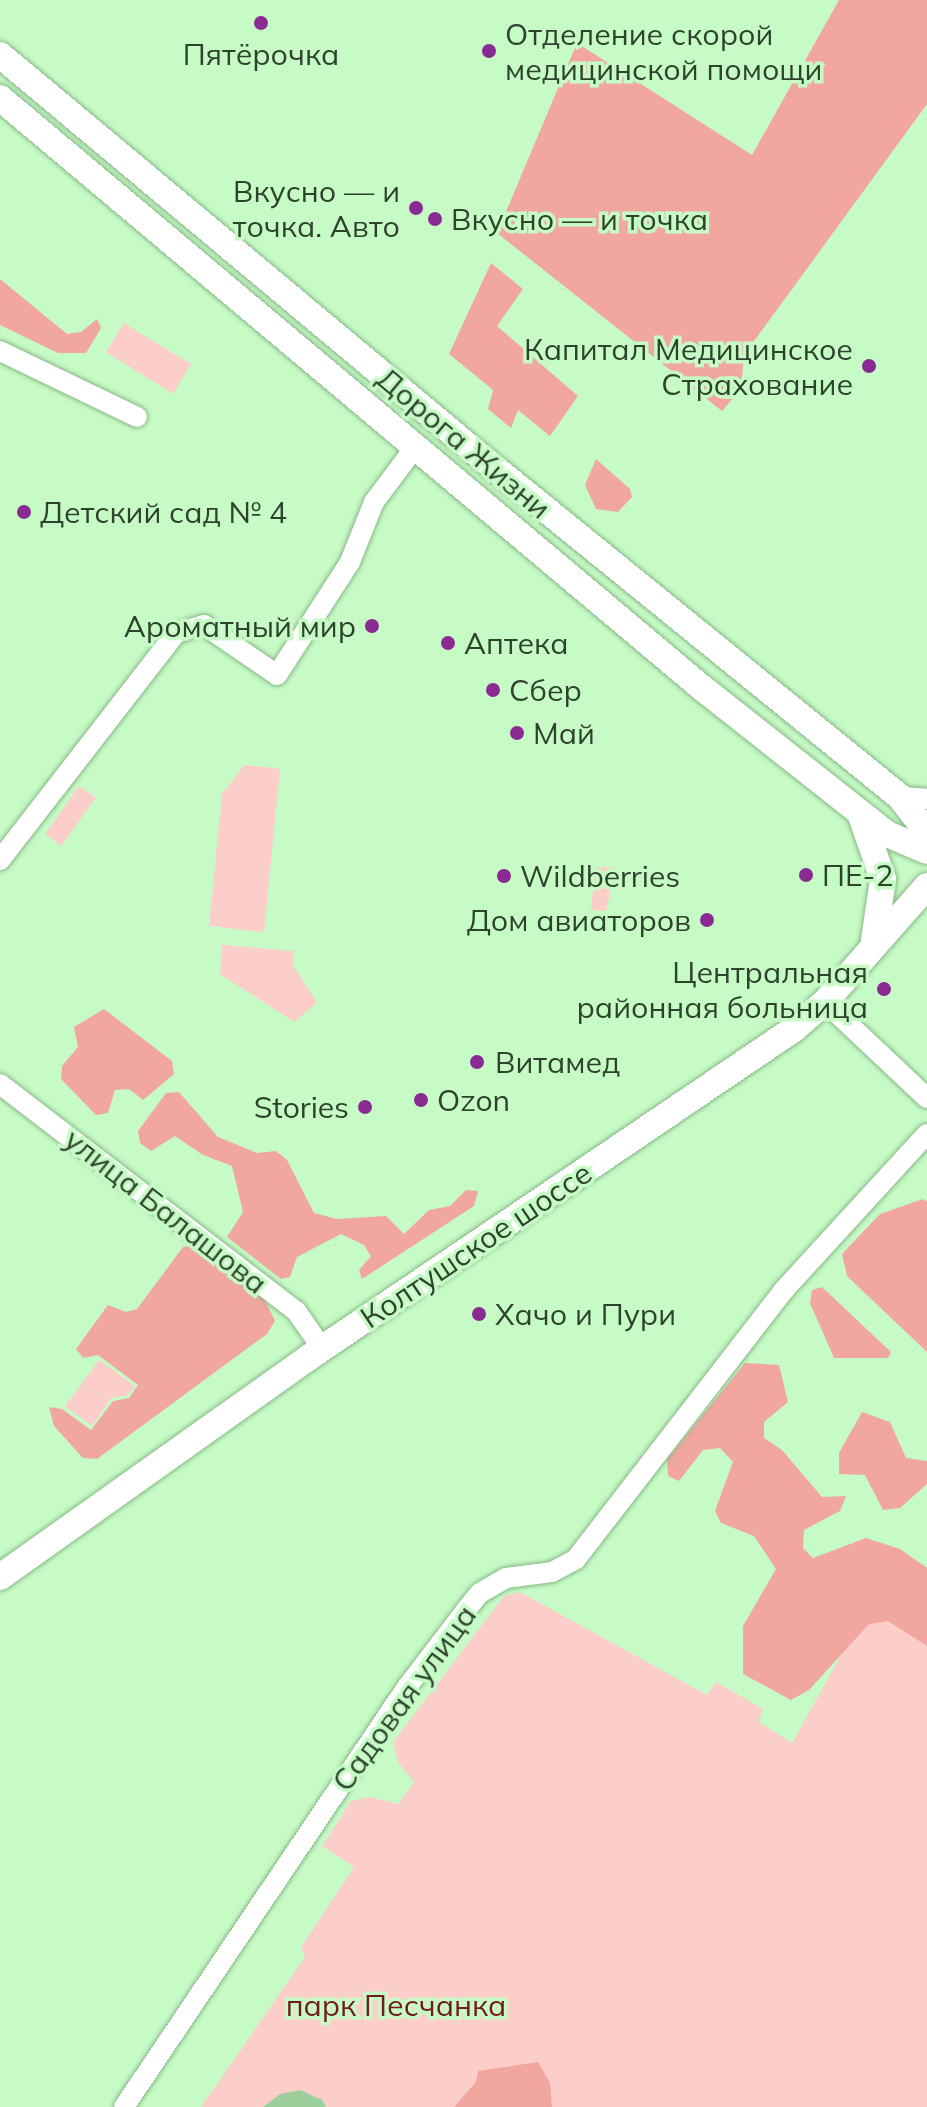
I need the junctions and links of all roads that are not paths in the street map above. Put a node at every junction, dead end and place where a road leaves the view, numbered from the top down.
1 (0, 55) edge
2 (0, 98) edge
3 (0, 351) edge
4 (137, 417) dead end
5 (413, 450) junction
6 (900, 797) junction
7 (927, 799) edge
8 (861, 816) junction
9 (927, 832) edge
10 (927, 851) edge
11 (0, 860) edge
12 (927, 886) edge
13 (927, 916) edge
14 (872, 950) junction
15 (825, 1002) junction
16 (0, 1084) edge
17 (926, 1096) edge
18 (927, 1134) edge
19 (322, 1348) junction
20 (0, 1577) edge
21 (124, 2107) edge

1 - 6 main road, Дорога Жизни
2 - 5 main road, Дорога Жизни
3 - 4 street
5 - 8 main road, Дорога Жизни
5 - 11 street
6 - 7 street
6 - 9 main road, Дорога Жизни
8 - 10 main road, Дорога Жизни
8 - 14 main road
12 - 14 main road, Колтушское шоссе
13 - 14 main road
14 - 15 main road, Колтушское шоссе
15 - 17 street
15 - 19 main road, Колтушское шоссе
16 - 19 street, улица Балашова
18 - 21 street, Садовая улица
19 - 20 main road, Колтушское шоссе

